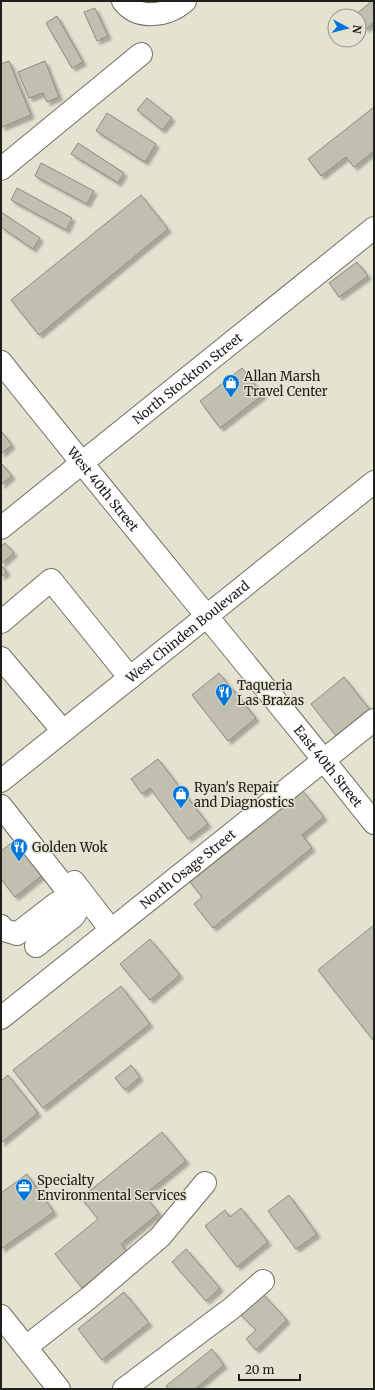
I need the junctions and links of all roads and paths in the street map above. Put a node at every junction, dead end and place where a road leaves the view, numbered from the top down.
1 (123, 1) edge
2 (185, 1) edge
3 (141, 54) dead end
4 (1, 169) edge
5 (374, 228) edge
6 (1, 362) edge
7 (81, 463) junction
8 (374, 482) edge
9 (1, 528) edge
10 (206, 616) junction
11 (1, 622) edge
12 (1, 658) edge
13 (130, 678) junction
14 (374, 720) edge
15 (63, 731) junction
16 (324, 760) junction
17 (1, 782) edge
18 (1, 806) edge
19 (374, 823) edge
20 (57, 903) dead end
21 (1, 926) edge
22 (111, 930) junction
23 (30, 938) junction
24 (56, 974) junction
25 (1, 1018) edge
26 (205, 1183) dead end
27 (263, 1281) dead end
28 (1, 1316) edge
29 (26, 1347) junction
30 (59, 1389) edge
31 (124, 1389) edge

1 - 2 street
3 - 4 street
5 - 7 street, North Stockton Street
6 - 7 street, West 40th Street
7 - 9 street, North Stockton Street
7 - 10 street, West 40th Street
8 - 10 street, West Chinden Boulevard
10 - 13 street, West Chinden Boulevard
10 - 16 street, East 40th Street
11 - 13 street
12 - 15 street
13 - 15 street, West Chinden Boulevard
14 - 16 street, North Osage Street
15 - 17 street, West Chinden Boulevard
16 - 19 street, East 40th Street
16 - 22 street, North Osage Street
17 - 22 street
18 - 23 street
20 - 23 street
21 - 23 street
22 - 24 street, North Osage Street
23 - 24 street
24 - 25 street, North Osage Street
26 - 29 street
27 - 31 street
28 - 29 street
29 - 30 street

